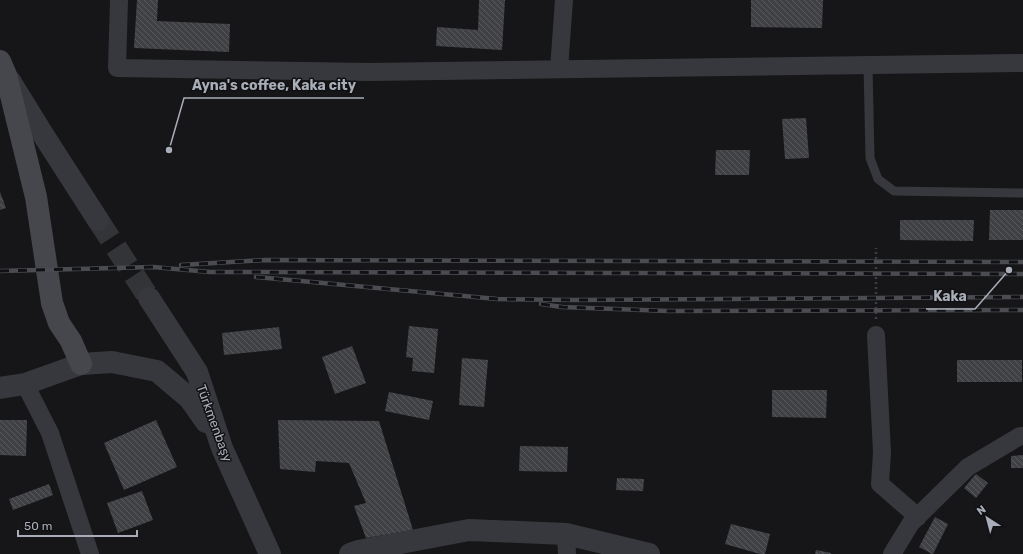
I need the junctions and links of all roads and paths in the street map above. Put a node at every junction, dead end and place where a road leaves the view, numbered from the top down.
1 (119, 0) edge
2 (564, 0) edge
3 (1023, 63) edge
4 (868, 65) junction
5 (3, 68) edge
6 (559, 69) junction
7 (1023, 193) edge
8 (98, 220) tunnel mouth
9 (876, 248) dead end
10 (149, 298) tunnel mouth
11 (876, 335) joint
12 (81, 364) junction
13 (25, 384) junction
14 (0, 388) edge
15 (1023, 436) edge
16 (222, 448) junction
17 (918, 517) junction
18 (567, 544) edge
19 (90, 554) edge
20 (270, 554) edge
21 (350, 554) edge
22 (649, 554) edge
23 (892, 554) edge

1 - 6 street
2 - 6 street
3 - 4 street
4 - 6 street
4 - 7 lane
5 - 8 street
5 - 12 main road
9 - 11 path
10 - 16 street, Türkmenbaşy
11 - 17 street
12 - 13 street
12 - 16 street
13 - 14 street
13 - 19 street
15 - 17 street
16 - 20 street, Türkmenbaşy
17 - 23 street
18 - 21 street
18 - 22 street

